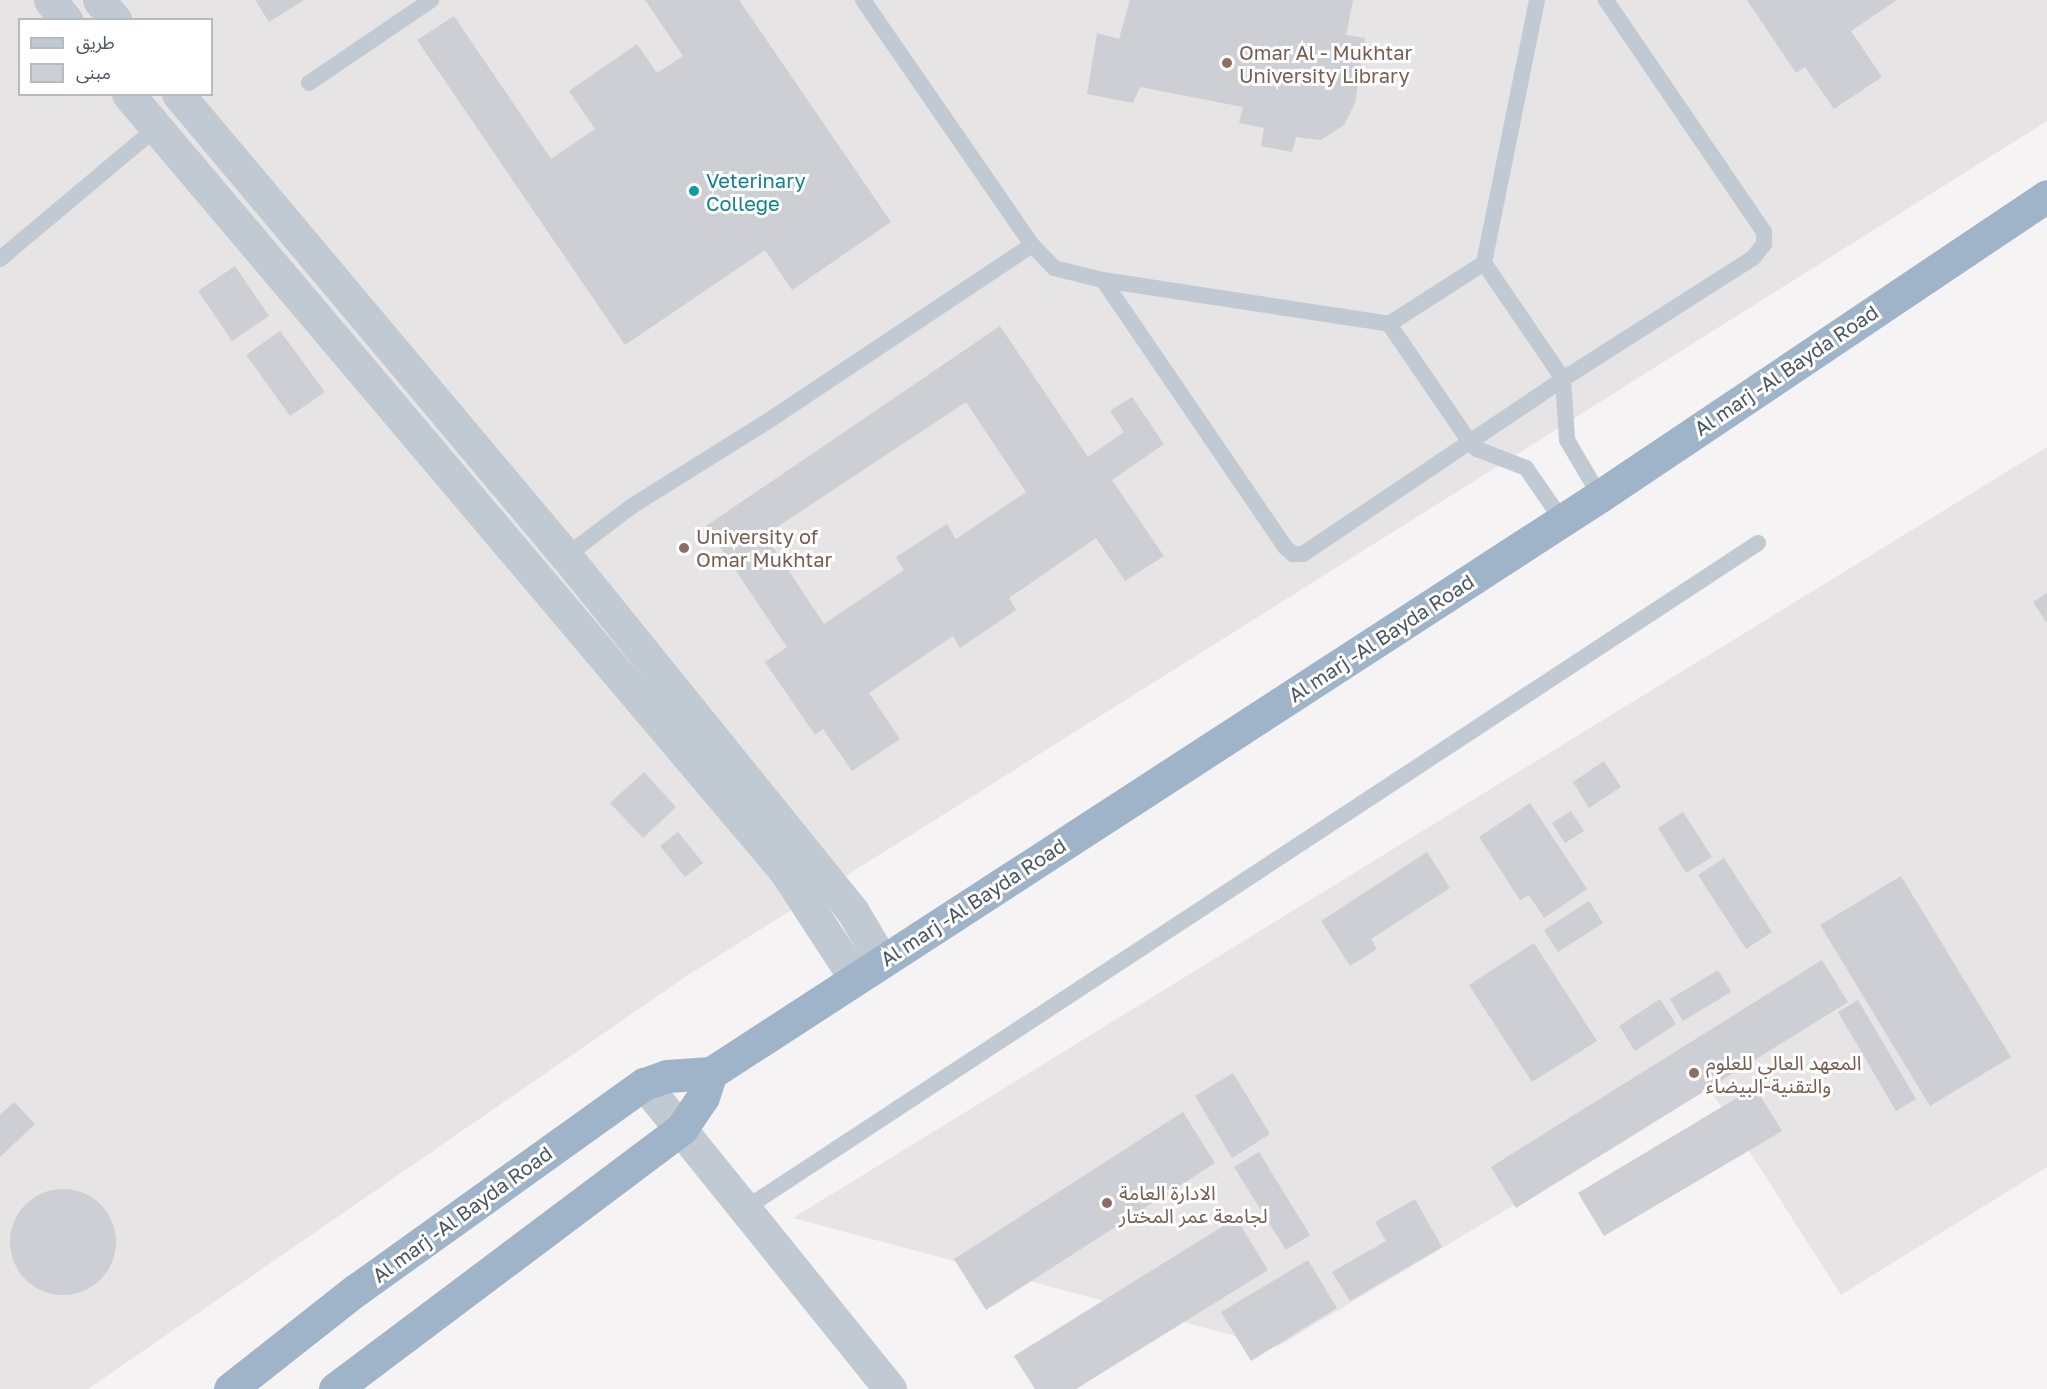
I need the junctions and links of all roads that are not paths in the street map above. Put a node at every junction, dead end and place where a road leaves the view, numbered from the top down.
1 (50, 0) edge
2 (99, 0) edge
3 (431, 0) edge
4 (863, 0) edge
5 (1537, 0) edge
6 (1606, 0) edge
7 (64, 18) edge
8 (113, 18) edge
9 (309, 82) dead end
10 (130, 96) edge
11 (180, 96) edge
12 (156, 128) junction
13 (2047, 196) edge
14 (1032, 245) junction
15 (0, 259) edge
16 (1484, 262) junction
17 (1103, 280) junction
18 (1389, 324) junction
19 (1563, 379) junction
20 (1469, 441) junction
21 (1600, 496) junction
22 (1562, 520) junction
23 (1758, 543) dead end
24 (566, 556) junction
25 (868, 969) junction
26 (711, 1073) junction
27 (644, 1084) junction
28 (682, 1128) junction
29 (746, 1208) junction
30 (230, 1389) edge
31 (335, 1389) edge
32 (890, 1389) edge

1 - 7 street
2 - 8 street
3 - 9 lane
4 - 14 lane
5 - 16 lane
6 - 19 lane
10 - 12 street
11 - 24 street
12 - 15 lane
12 - 25 street
13 - 21 highway, Al marj -Al Bayda Road
14 - 17 lane
14 - 24 lane
16 - 18 lane
16 - 19 lane
17 - 18 lane
17 - 20 lane
18 - 20 lane
19 - 20 lane
19 - 21 lane
20 - 22 lane
21 - 22 highway, Al marj -Al Bayda Road
22 - 25 highway, Al marj -Al Bayda Road
23 - 29 lane
24 - 25 street
25 - 26 highway, Al marj -Al Bayda Road
26 - 27 highway, Al marj -Al Bayda Road
26 - 28 highway
27 - 28 street
27 - 30 highway, Al marj -Al Bayda Road
28 - 29 street
28 - 31 highway
29 - 32 street

